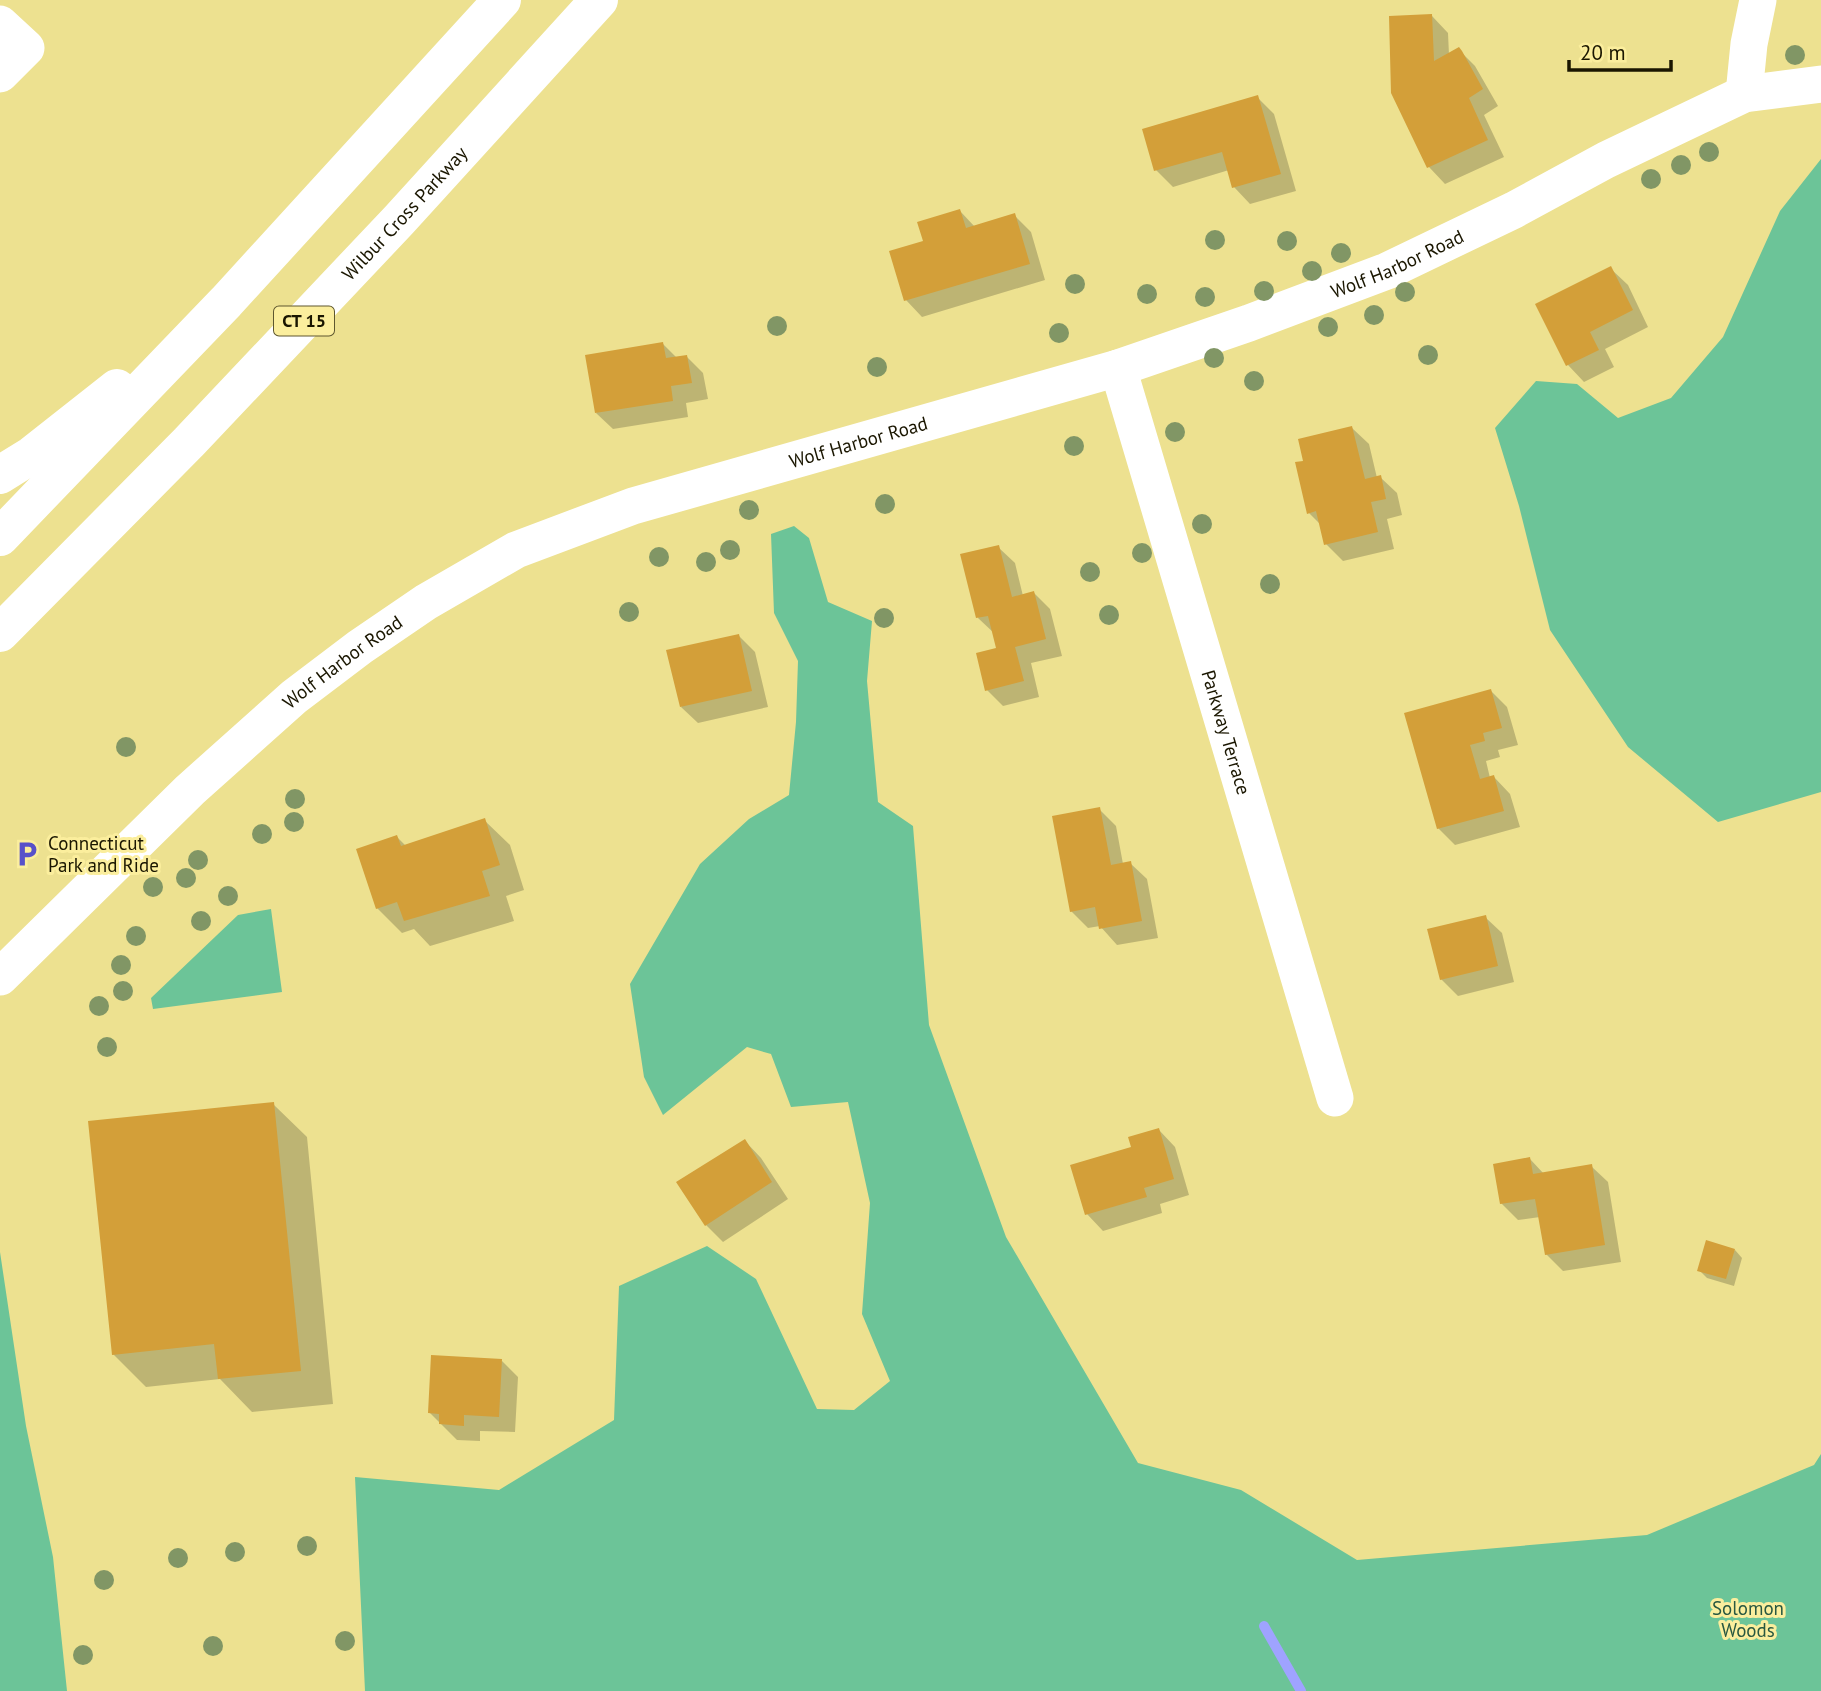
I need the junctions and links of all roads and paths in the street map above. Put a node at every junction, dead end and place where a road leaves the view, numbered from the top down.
1 (502, 0) edge
2 (599, 0) edge
3 (1758, 0) edge
4 (0, 24) edge
5 (0, 74) edge
6 (1821, 84) edge
7 (1744, 93) junction
8 (226, 303) junction
9 (1118, 368) junction
10 (0, 475) edge
11 (0, 537) edge
12 (0, 633) edge
13 (0, 977) edge
14 (1335, 1098) dead end

1 - 8 highway
2 - 12 highway, Wilbur Cross Parkway / CT 15
3 - 7 street
4 - 5 street
6 - 7 street, Wolf Harbor Road
7 - 9 street, Wolf Harbor Road
8 - 10 highway
8 - 11 highway
9 - 13 street, Wolf Harbor Road
9 - 14 street, Parkway Terrace

